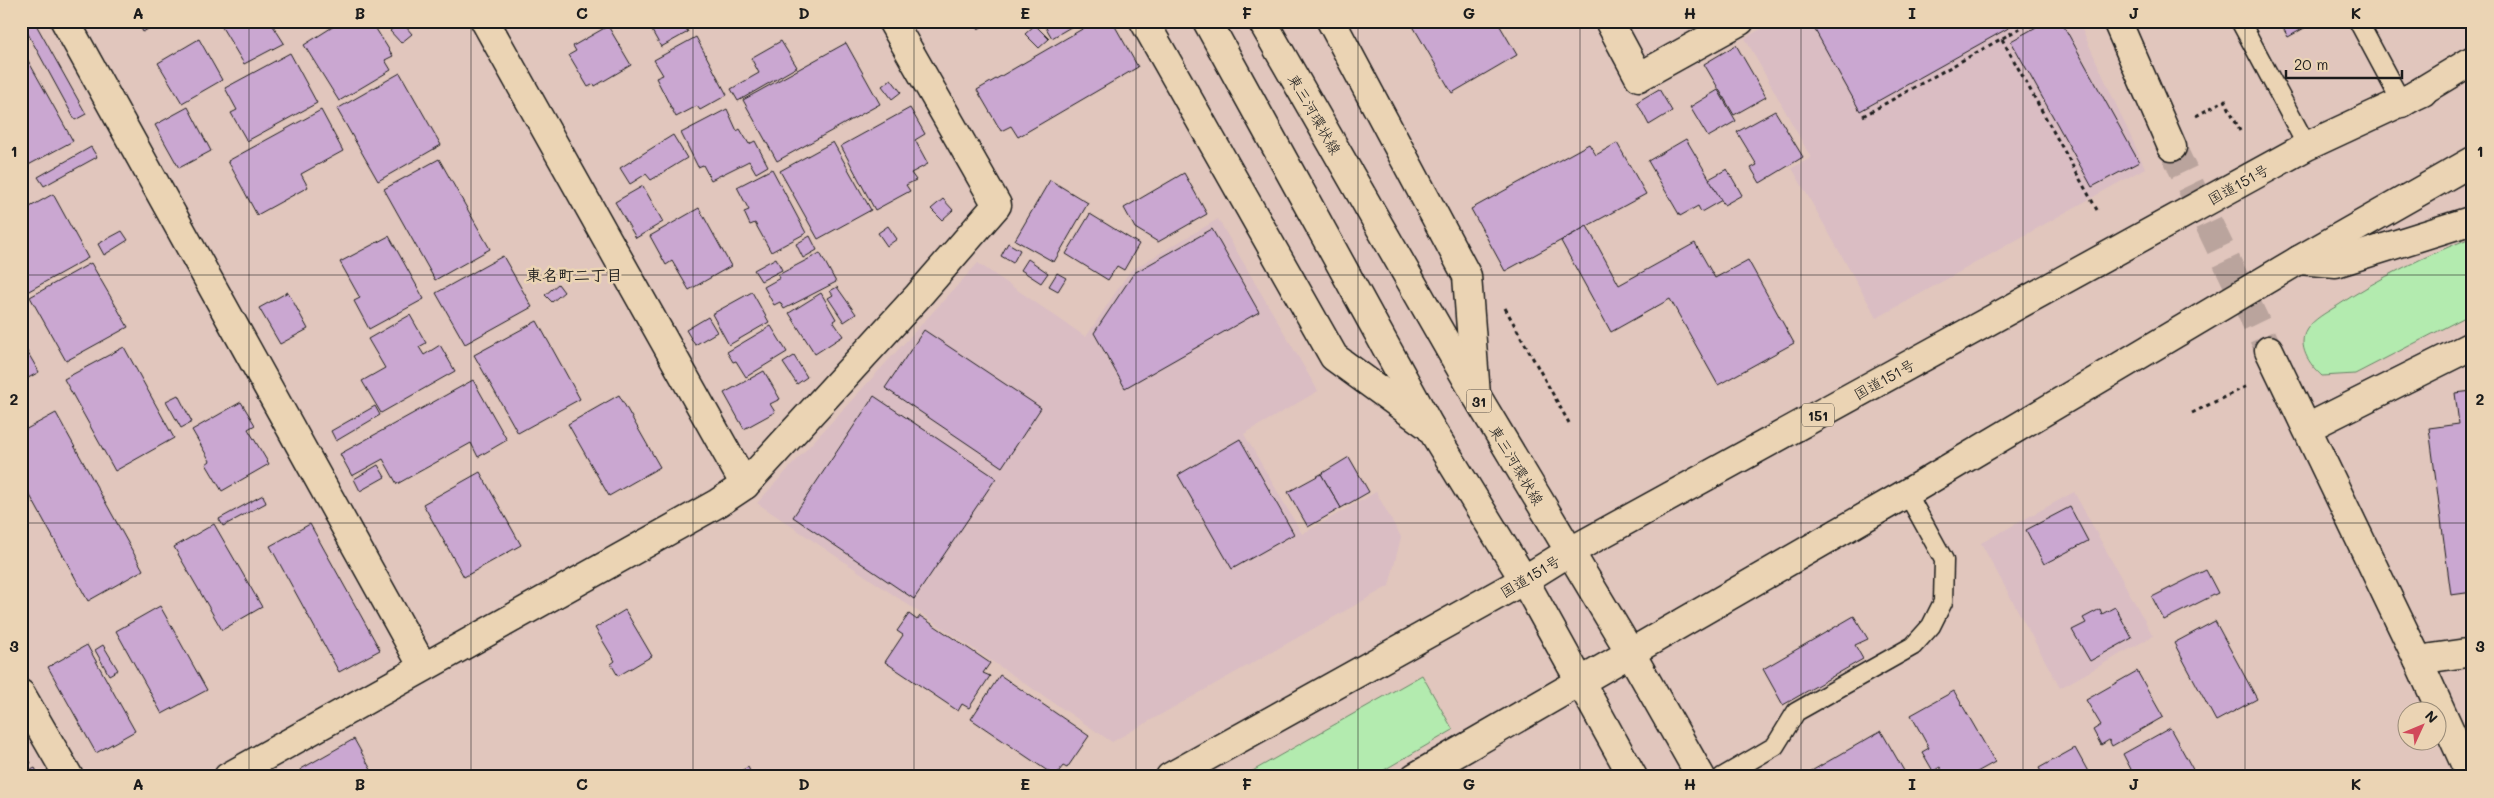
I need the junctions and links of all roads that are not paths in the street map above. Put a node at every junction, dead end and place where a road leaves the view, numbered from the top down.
1 (65, 21) edge
2 (485, 21) edge
3 (892, 21) edge
4 (1144, 21) edge
5 (1207, 21) edge
6 (1262, 21) edge
7 (1331, 21) edge
8 (1609, 21) edge
9 (1740, 21) edge
10 (2116, 21) edge
11 (2240, 21) edge
12 (2358, 21) edge
13 (2473, 60) edge
14 (2473, 67) edge
15 (2402, 103) junction
16 (2307, 146) junction
17 (2172, 147) tunnel mouth
18 (2473, 161) edge
19 (2473, 220) edge
20 (2299, 260) junction
21 (2473, 345) edge
22 (2274, 360) tunnel mouth
23 (1476, 396) junction
24 (1430, 427) junction
25 (2307, 428) junction
26 (745, 485) junction
27 (1907, 493) junction
28 (1569, 552) junction
29 (1524, 580) junction
30 (1630, 652) junction
31 (2473, 652) edge
32 (2418, 660) junction
33 (423, 667) junction
34 (1580, 680) junction
35 (21, 694) edge
36 (69, 777) edge
37 (228, 777) edge
38 (1170, 777) edge
39 (1415, 777) edge
40 (1632, 777) edge
41 (1701, 777) edge
42 (1722, 777) edge
43 (2471, 777) edge

1 - 33 main road
2 - 26 main road
3 - 26 main road
4 - 24 main road
5 - 24 main road
6 - 23 main road, 東三河環状線 / 31
7 - 23 main road
8 - 9 main road
10 - 17 main road
11 - 16 lane
12 - 15 lane
13 - 15 main road
14 - 15 main road, 国道151号 / 151
15 - 16 main road, 国道151号 / 151
16 - 28 main road, 国道151号 / 151
18 - 20 main road
19 - 20 main road
20 - 27 main road
21 - 25 main road
22 - 25 main road
23 - 28 main road, 東三河環状線 / 31
24 - 29 main road
25 - 32 main road
26 - 33 main road
27 - 30 main road
27 - 42 lane
28 - 29 main road, 国道151号 / 151
28 - 30 main road, 東三河環状線 / 31
29 - 34 main road
29 - 38 main road, 国道151号 / 151
30 - 34 main road
30 - 41 main road, 東三河環状線 / 31
31 - 32 main road
32 - 43 main road
33 - 37 main road
34 - 39 main road
34 - 40 main road
35 - 36 main road

